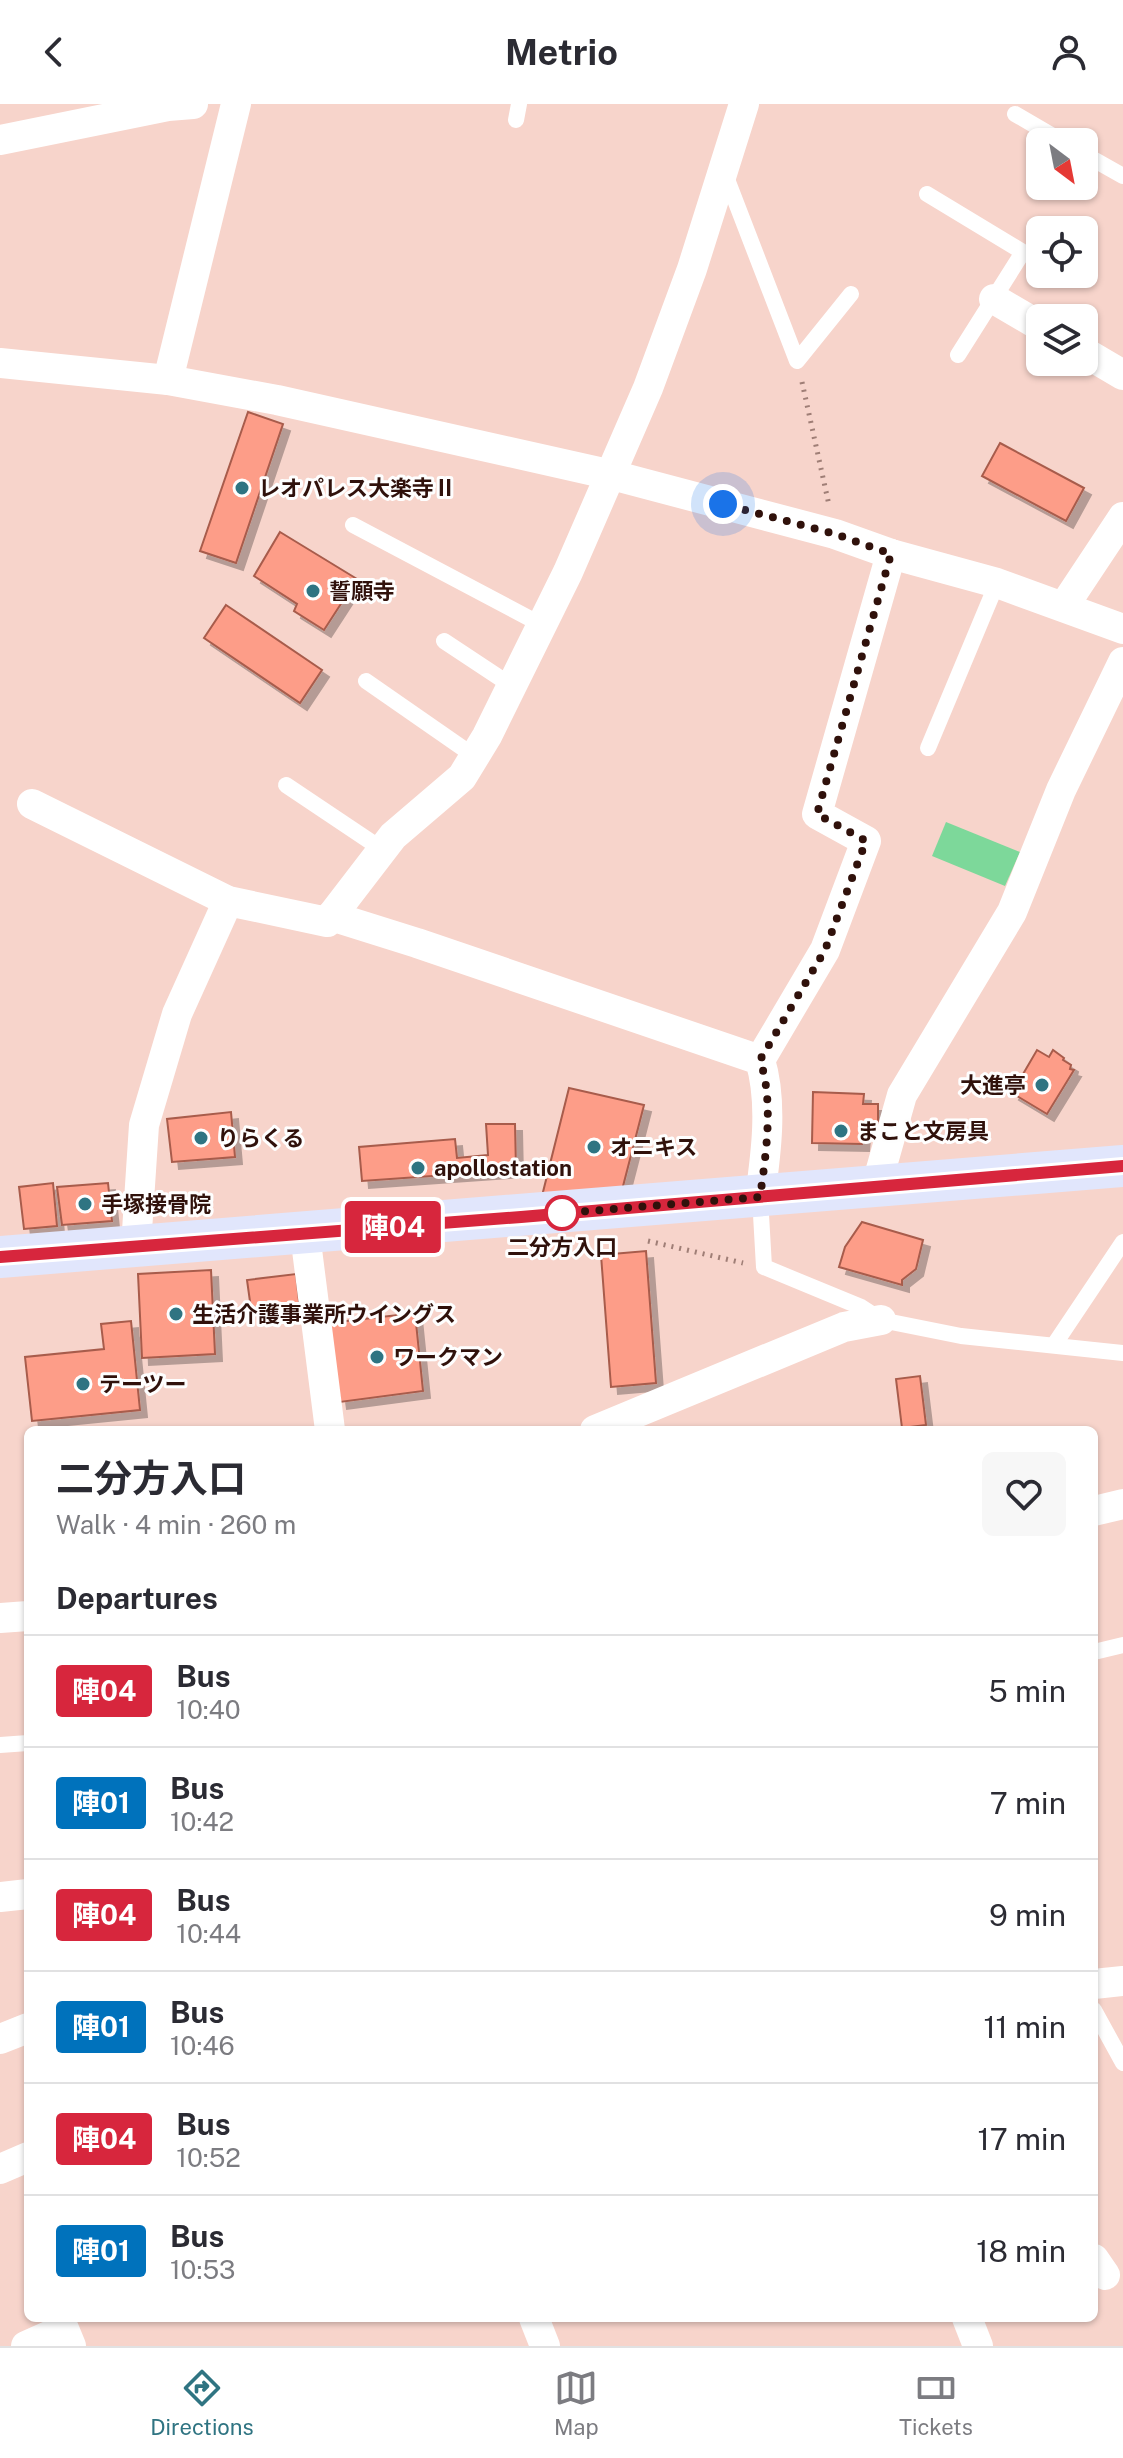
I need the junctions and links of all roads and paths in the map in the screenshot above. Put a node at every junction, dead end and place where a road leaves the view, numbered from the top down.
1 (236, 104) edge
2 (744, 104) edge
3 (177, 105) edge
4 (1015, 114) dead end
5 (1039, 128) edge
6 (0, 140) edge
7 (1098, 162) edge
8 (723, 169) junction
9 (1123, 176) edge
10 (927, 194) dead end
11 (851, 294) dead end
12 (994, 299) junction
13 (1026, 318) edge
14 (958, 355) dead end
15 (1098, 360) edge
16 (797, 361) junction
17 (0, 363) edge
18 (1123, 375) edge
19 (168, 380) junction
20 (612, 475) junction
21 (1123, 517) edge
22 (353, 525) dead end
23 (835, 534) junction
24 (891, 554) junction
25 (997, 583) junction
26 (1064, 606) junction
27 (542, 625) junction
28 (1123, 629) edge
29 (444, 641) dead end
30 (1123, 662) edge
31 (366, 681) dead end
32 (512, 686) junction
33 (928, 748) dead end
34 (474, 756) junction
35 (286, 785) dead end
36 (32, 804) dead end
37 (383, 850) junction
38 (228, 901) junction
39 (331, 916) junction
40 (760, 1060) junction
41 (1123, 1166) edge
42 (876, 1187) junction
43 (760, 1197) junction
44 (305, 1234) junction
45 (638, 1238) dead end
46 (1123, 1242) edge
47 (136, 1246) junction
48 (0, 1257) edge
49 (764, 1267) junction
50 (881, 1320) junction
51 (1054, 1345) junction
52 (1123, 1353) edge
53 (329, 1426) edge
54 (605, 1426) edge
55 (1123, 1504) edge
56 (1098, 1510) edge
57 (24, 1616) edge
58 (0, 1618) edge
59 (1123, 1645) edge
60 (1098, 1651) edge
61 (24, 1743) edge
62 (0, 1745) edge
63 (24, 1894) edge
64 (0, 1897) edge
65 (1123, 1981) edge
66 (1098, 1984) edge
67 (1098, 2017) edge
68 (24, 2030) edge
69 (0, 2039) edge
70 (1123, 2063) edge
71 (24, 2159) edge
72 (0, 2169) edge
73 (536, 2322) edge
74 (969, 2322) edge
75 (73, 2331) edge
76 (26, 2346) edge
77 (545, 2346) edge
78 (978, 2346) edge

1 - 19 street
2 - 8 street
3 - 6 street
4 - 5 lane
7 - 9 lane
8 - 16 lane
8 - 20 street
10 - 12 lane
11 - 16 lane
12 - 13 street
12 - 14 lane
15 - 18 street
16 - 23 path
17 - 19 street
19 - 20 street
20 - 23 street
20 - 27 street
21 - 26 street
22 - 27 lane
23 - 24 street
24 - 25 street
24 - 40 street
25 - 26 street
25 - 33 lane
26 - 28 street
27 - 32 street
29 - 32 lane
30 - 42 street
31 - 34 lane
32 - 34 street
34 - 37 street
35 - 37 lane
36 - 38 street
37 - 39 street
38 - 39 street
38 - 47 street
39 - 40 street
40 - 43 street
41 - 42 main road
42 - 43 main road
43 - 44 main road
43 - 49 lane
44 - 47 main road
44 - 53 street
45 - 49 path
46 - 51 lane
47 - 48 main road
49 - 50 lane
50 - 51 lane
50 - 54 street
51 - 52 lane
55 - 56 street
57 - 58 street
59 - 60 lane
61 - 62 lane
63 - 64 street
65 - 66 street
67 - 70 lane
68 - 69 street
71 - 72 street
73 - 77 street
74 - 78 street
75 - 76 street

